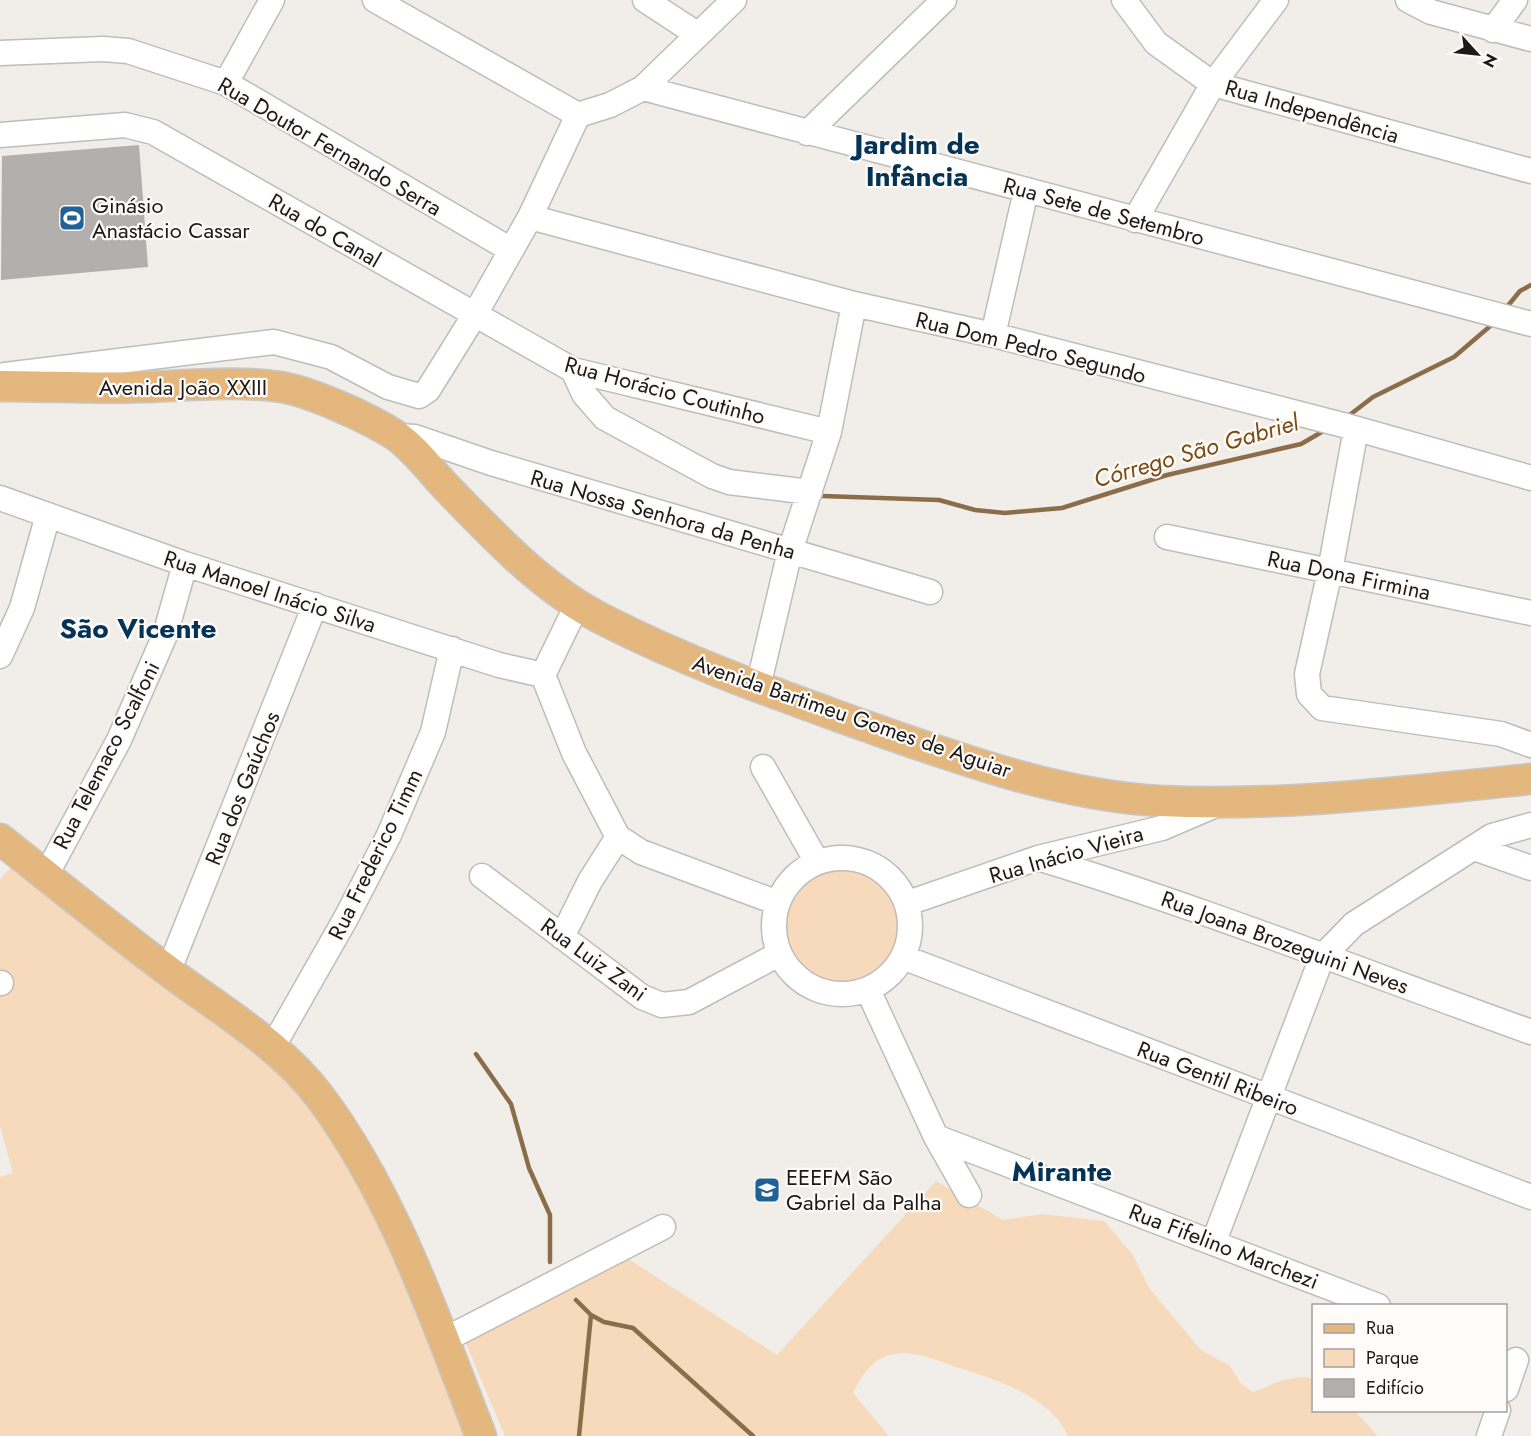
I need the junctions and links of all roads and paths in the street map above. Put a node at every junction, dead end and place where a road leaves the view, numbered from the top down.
1 (272, 0) edge
2 (375, 0) edge
3 (645, 0) edge
4 (734, 0) edge
5 (944, 0) edge
6 (1124, 0) edge
7 (1276, 0) edge
8 (1408, 0) edge
9 (1515, 0) edge
10 (1493, 30) junction
11 (697, 34) junction
12 (1531, 39) edge
13 (0, 53) edge
14 (226, 83) junction
15 (1213, 84) junction
16 (643, 88) junction
17 (578, 114) junction
18 (807, 133) junction
19 (0, 135) edge
20 (1531, 171) edge
21 (1026, 191) junction
22 (530, 217) junction
23 (1135, 220) junction
24 (511, 250) junction
25 (854, 304) junction
26 (474, 316) junction
27 (1513, 319) edge
28 (993, 336) junction
29 (573, 370) junction
30 (0, 376) edge
31 (0, 386) edge
32 (1350, 427) junction
33 (830, 432) junction
34 (397, 436) junction
35 (1531, 478) edge
36 (810, 492) junction
37 (0, 498) edge
38 (48, 515) junction
39 (1167, 537) dead end
40 (790, 551) junction
41 (185, 564) junction
42 (1330, 571) junction
43 (930, 592) dead end
44 (315, 605) junction
45 (577, 605) junction
46 (1531, 613) edge
47 (452, 650) junction
48 (0, 656) edge
49 (543, 675) junction
50 (758, 687) junction
51 (1531, 745) edge
52 (763, 767) dead end
53 (1531, 779) edge
54 (1223, 802) junction
55 (1531, 825) edge
56 (618, 837) junction
57 (0, 839) edge
58 (1474, 848) junction
59 (1038, 858) junction
60 (817, 862) junction
61 (1531, 868) edge
62 (46, 875) junction
63 (482, 876) dead end
64 (778, 903) junction
65 (908, 903) junction
66 (562, 937) junction
67 (779, 954) junction
68 (1322, 957) junction
69 (905, 958) junction
70 (168, 972) junction
71 (868, 990) junction
72 (1531, 1032) edge
73 (272, 1048) junction
74 (1269, 1097) junction
75 (936, 1137) junction
76 (969, 1195) dead end
77 (1531, 1197) edge
78 (663, 1227) dead end
79 (1214, 1241) junction
80 (1374, 1304) edge
81 (444, 1340) junction
82 (1518, 1360) edge
83 (1507, 1387) edge
84 (1497, 1412) edge
85 (481, 1436) edge
86 (1489, 1436) edge

1 - 14 street
2 - 17 street
3 - 11 street
4 - 11 street
5 - 18 street
6 - 15 street, Rua Independência
7 - 15 street
8 - 10 street
9 - 10 street
10 - 12 street
11 - 16 street
13 - 14 street, Rua Doutor Fernando Serra
14 - 24 street, Rua Doutor Fernando Serra
15 - 20 street, Rua Independência
15 - 23 street
16 - 17 street
16 - 18 street, Rua Sete de Setembro
17 - 22 street
18 - 21 street, Rua Sete de Setembro
19 - 26 street, Rua do Canal
21 - 23 street, Rua Sete de Setembro
21 - 28 street
22 - 24 street
22 - 25 street, Rua Dom Pedro Segundo
23 - 27 street, Rua Sete de Setembro
24 - 26 street
25 - 28 street, Rua Dom Pedro Segundo
25 - 33 street
26 - 29 street, Rua Horácio Coutinho
26 - 30 street
28 - 32 street, Rua Dom Pedro Segundo
29 - 33 street, Rua Horácio Coutinho
29 - 36 street
31 - 34 main road, Avenida João XXIII
32 - 35 street, Rua Dom Pedro Segundo
32 - 42 street
33 - 36 street
34 - 40 street, Rua Nossa Senhora da Penha
34 - 45 main road, Avenida João XXIII
36 - 40 street
37 - 38 street, Rua Manoel Inácio Silva
38 - 41 street, Rua Manoel Inácio Silva
38 - 48 street
39 - 42 street, Rua Dona Firmina
40 - 43 street, Rua Nossa Senhora da Penha
40 - 50 street
41 - 44 street, Rua Manoel Inácio Silva
41 - 62 street, Rua Telemaco Scalfoni
42 - 46 street, Rua Dona Firmina
42 - 51 street
44 - 47 street, Rua Manoel Inácio Silva
44 - 70 street, Rua dos Gaúchos
45 - 49 street
45 - 50 main road, Avenida Bartimeu Gomes de Aguiar
47 - 49 street, Rua Manoel Inácio Silva
47 - 73 street, Rua Frederico Timm
49 - 56 street
50 - 54 main road, Avenida Bartimeu Gomes de Aguiar
52 - 60 street
53 - 54 main road, Avenida Bartimeu Gomes de Aguiar
54 - 59 street, Rua Inácio Vieira
55 - 58 street
56 - 64 street
56 - 66 street
57 - 62 main road
58 - 61 street
58 - 68 street
59 - 65 street, Rua Inácio Vieira
59 - 68 street, Rua Joana Brozeguini Neves
60 - 64 street
60 - 65 street
62 - 70 main road
63 - 66 street, Rua Luiz Zani
64 - 67 street
65 - 69 street
66 - 67 street, Rua Luiz Zani
67 - 71 street
68 - 72 street, Rua Joana Brozeguini Neves
68 - 74 street
69 - 71 street
69 - 74 street, Rua Gentil Ribeiro
70 - 73 main road
71 - 75 street
73 - 81 main road
74 - 77 street, Rua Gentil Ribeiro
74 - 79 street
75 - 76 street
75 - 79 street, Rua Fifelino Marchezi
78 - 81 street
79 - 80 street, Rua Fifelino Marchezi
81 - 85 main road
82 - 83 street
84 - 86 street

